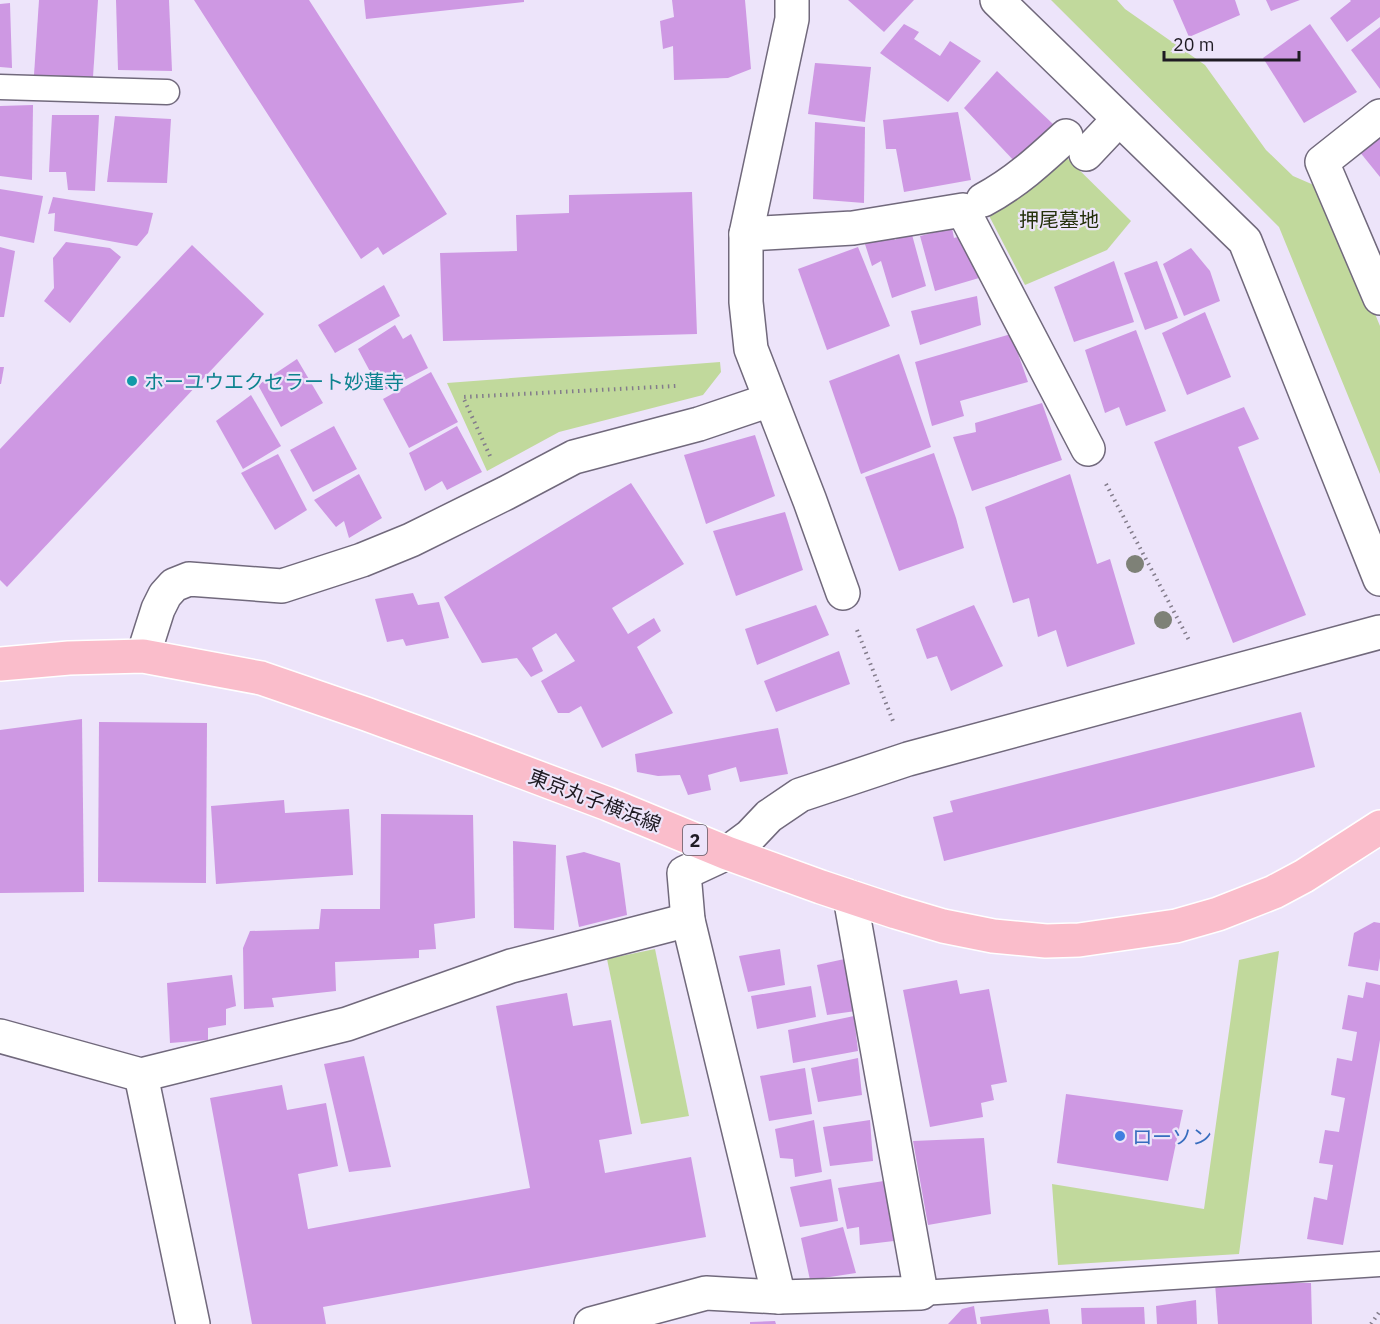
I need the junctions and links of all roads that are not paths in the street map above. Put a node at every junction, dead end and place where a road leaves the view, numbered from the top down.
1 (792, 0) edge
2 (997, 0) edge
3 (0, 87) edge
4 (167, 92) dead end
5 (1380, 116) edge
6 (1119, 119) junction
7 (984, 200) dead end
8 (746, 234) junction
9 (1380, 298) edge
10 (770, 400) junction
11 (1088, 449) road end
12 (1380, 579) edge
13 (843, 593) road end
14 (1380, 632) edge
15 (143, 656) junction
16 (0, 664) edge
17 (1380, 827) edge
18 (727, 853) junction
19 (850, 897) junction
20 (688, 920) junction
21 (0, 1036) edge
22 (141, 1075) junction
23 (1380, 1264) edge
24 (921, 1293) junction
25 (779, 1297) junction
26 (193, 1324) edge
27 (591, 1324) edge

1 - 8 street
2 - 6 street
3 - 4 lane
5 - 9 street
6 - 7 street
6 - 12 street
8 - 10 street
8 - 11 street
10 - 13 street
10 - 15 street
14 - 18 street
15 - 16 main road, 東京丸子横浜線 / 2
15 - 18 main road, 東京丸子横浜線 / 2
17 - 19 main road, 東京丸子横浜線 / 2
18 - 19 main road, 東京丸子横浜線 / 2
18 - 20 street
19 - 24 street
20 - 22 street
20 - 25 street
21 - 22 street
22 - 26 street
23 - 24 lane
24 - 25 street
25 - 27 street

